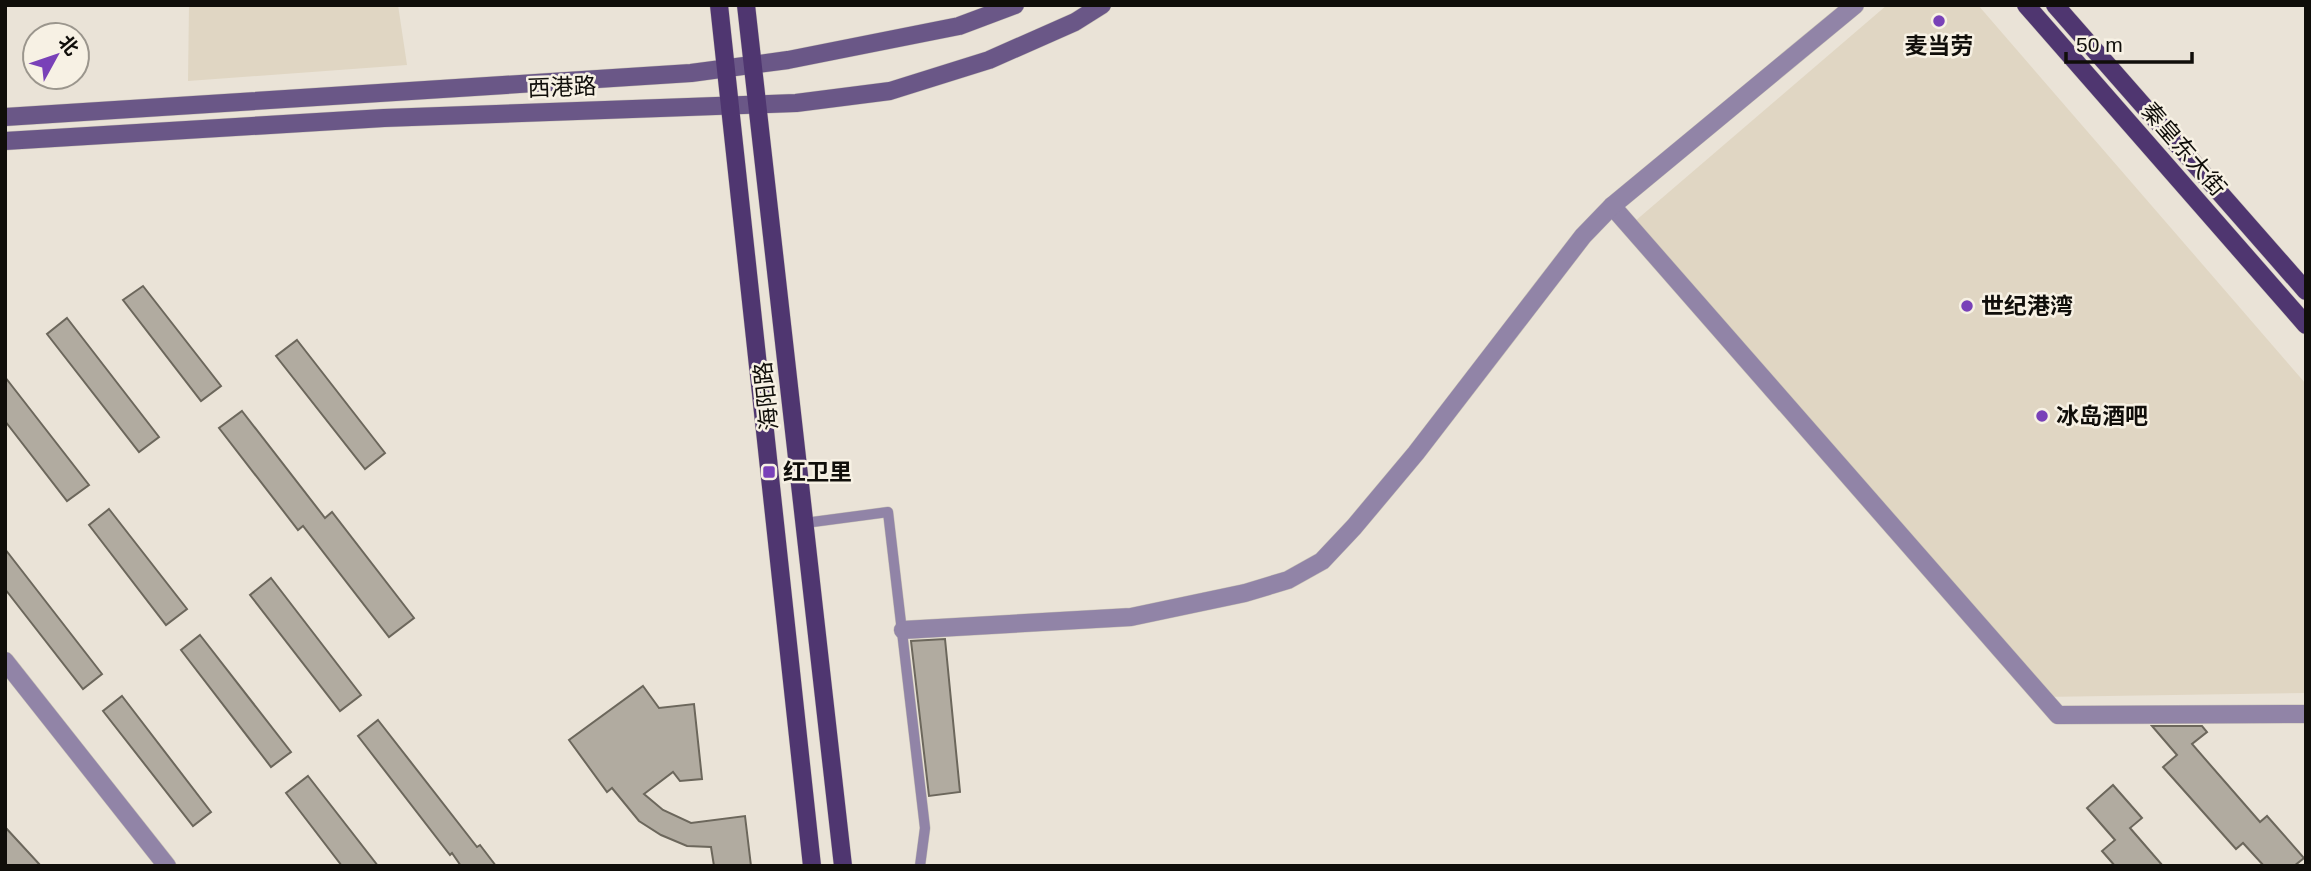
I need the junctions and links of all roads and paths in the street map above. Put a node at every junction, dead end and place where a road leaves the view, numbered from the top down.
1 (719, 5) edge
2 (746, 5) edge
3 (1015, 5) edge
4 (1102, 5) edge
5 (1855, 5) edge
6 (2026, 5) edge
7 (2055, 5) edge
8 (753, 65) junction
9 (726, 69) junction
10 (758, 105) junction
11 (730, 106) junction
12 (5, 117) edge
13 (5, 141) edge
14 (1612, 206) junction
15 (2306, 291) edge
16 (2306, 325) edge
17 (805, 523) junction
18 (902, 630) junction
19 (5, 661) edge
20 (2306, 714) edge
21 (167, 866) edge
22 (813, 866) edge
23 (843, 866) edge
24 (920, 866) edge

1 - 9 main road, 海阳路
2 - 8 main road, 海阳路
3 - 8 main road, 西港路
4 - 10 main road, 西港路
5 - 14 street
6 - 16 main road, 秦皇东大街
7 - 15 main road, 秦皇东大街
8 - 9 main road, 西港路
8 - 10 main road, 海阳路
9 - 11 main road, 海阳路
9 - 12 main road, 西港路
10 - 11 main road, 西港路
10 - 17 main road, 海阳路
11 - 13 main road, 西港路
11 - 22 main road, 海阳路
14 - 18 street
14 - 20 street
17 - 18 lane
17 - 23 main road, 海阳路
18 - 24 lane
19 - 21 street

